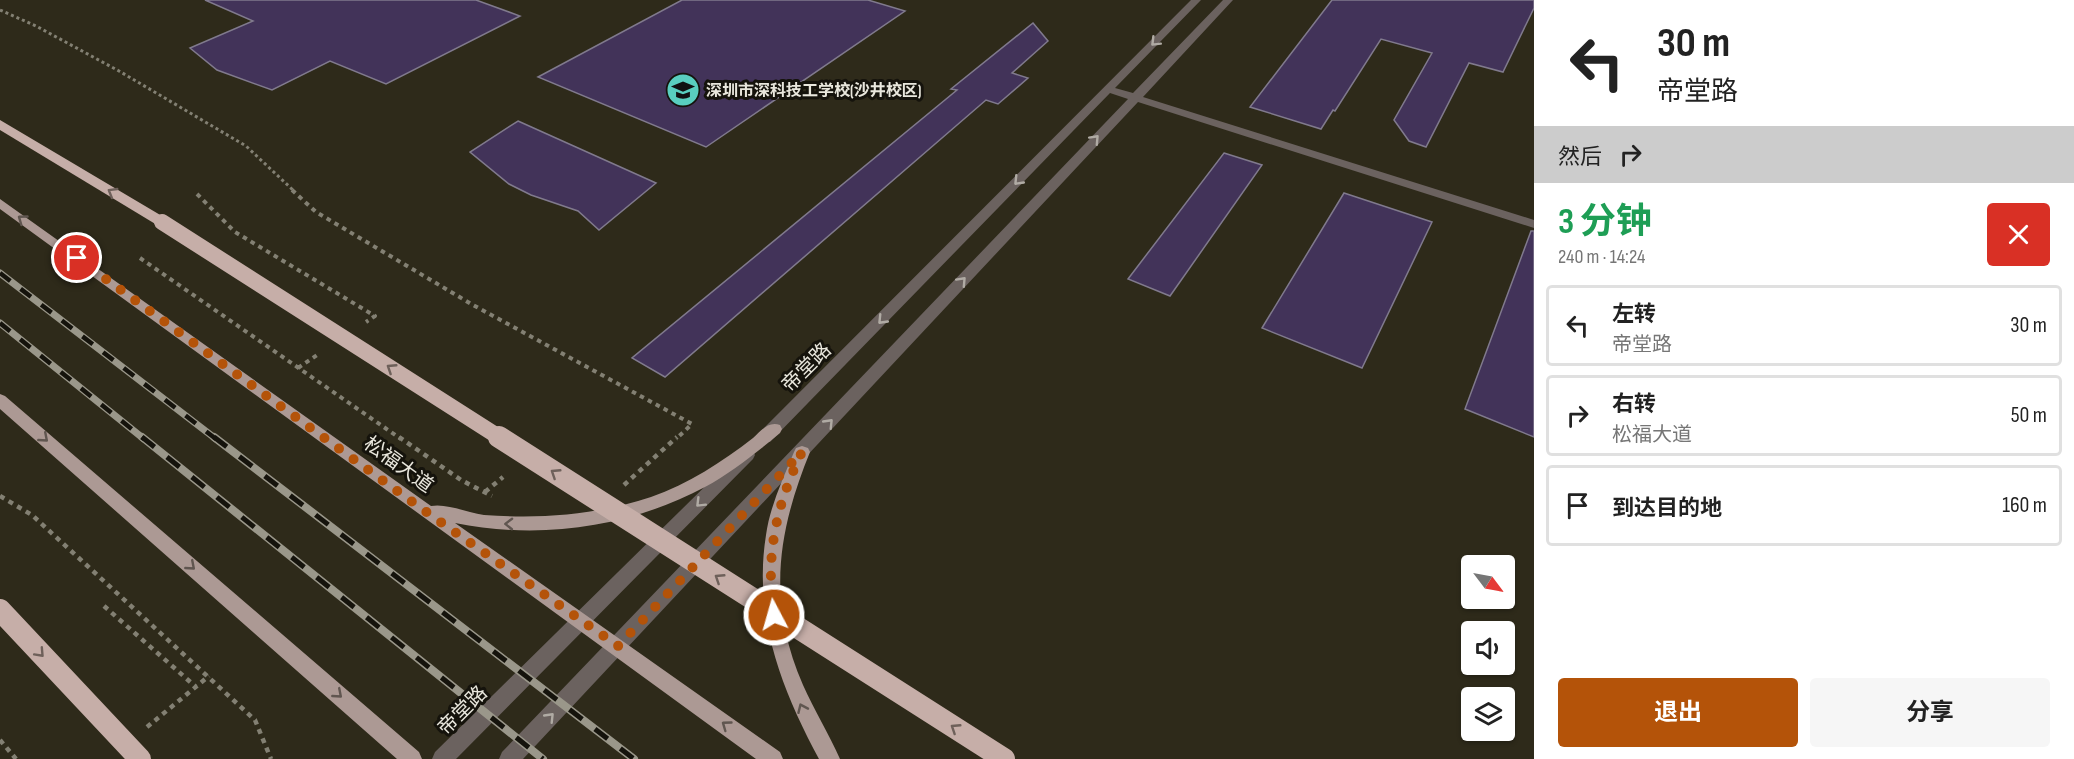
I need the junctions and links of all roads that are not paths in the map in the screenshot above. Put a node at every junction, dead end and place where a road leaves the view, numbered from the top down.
1 (1196, 0) edge
2 (1228, 0) edge
3 (1108, 89) junction
4 (1134, 97) junction
5 (0, 124) edge
6 (0, 202) edge
7 (1534, 224) edge
8 (0, 400) edge
9 (774, 429) junction
10 (802, 452) junction
11 (422, 509) junction
12 (0, 610) edge
13 (582, 621) junction
14 (618, 646) junction
15 (140, 759) edge
16 (412, 759) edge
17 (442, 759) edge
18 (509, 759) edge
19 (773, 759) edge
20 (830, 759) edge
21 (1004, 759) edge

1 -> 3 street, 帝堂路
2 - 4 street
3 - 4 street
3 -> 9 street, 帝堂路
4 - 7 street
10 -> 4 street
21 -> 5 highway, bridge
11 -> 6 main road, 松福大道
8 -> 16 main road
9 -> 11 main road
9 -> 13 street, 帝堂路
10 - 14 street
20 -> 10 main road
11 - 13 main road, 松福大道
12 -> 15 highway, bridge
13 - 14 main road, 松福大道
13 - 17 street, 帝堂路
18 -> 14 street
19 -> 14 main road, 松福大道

